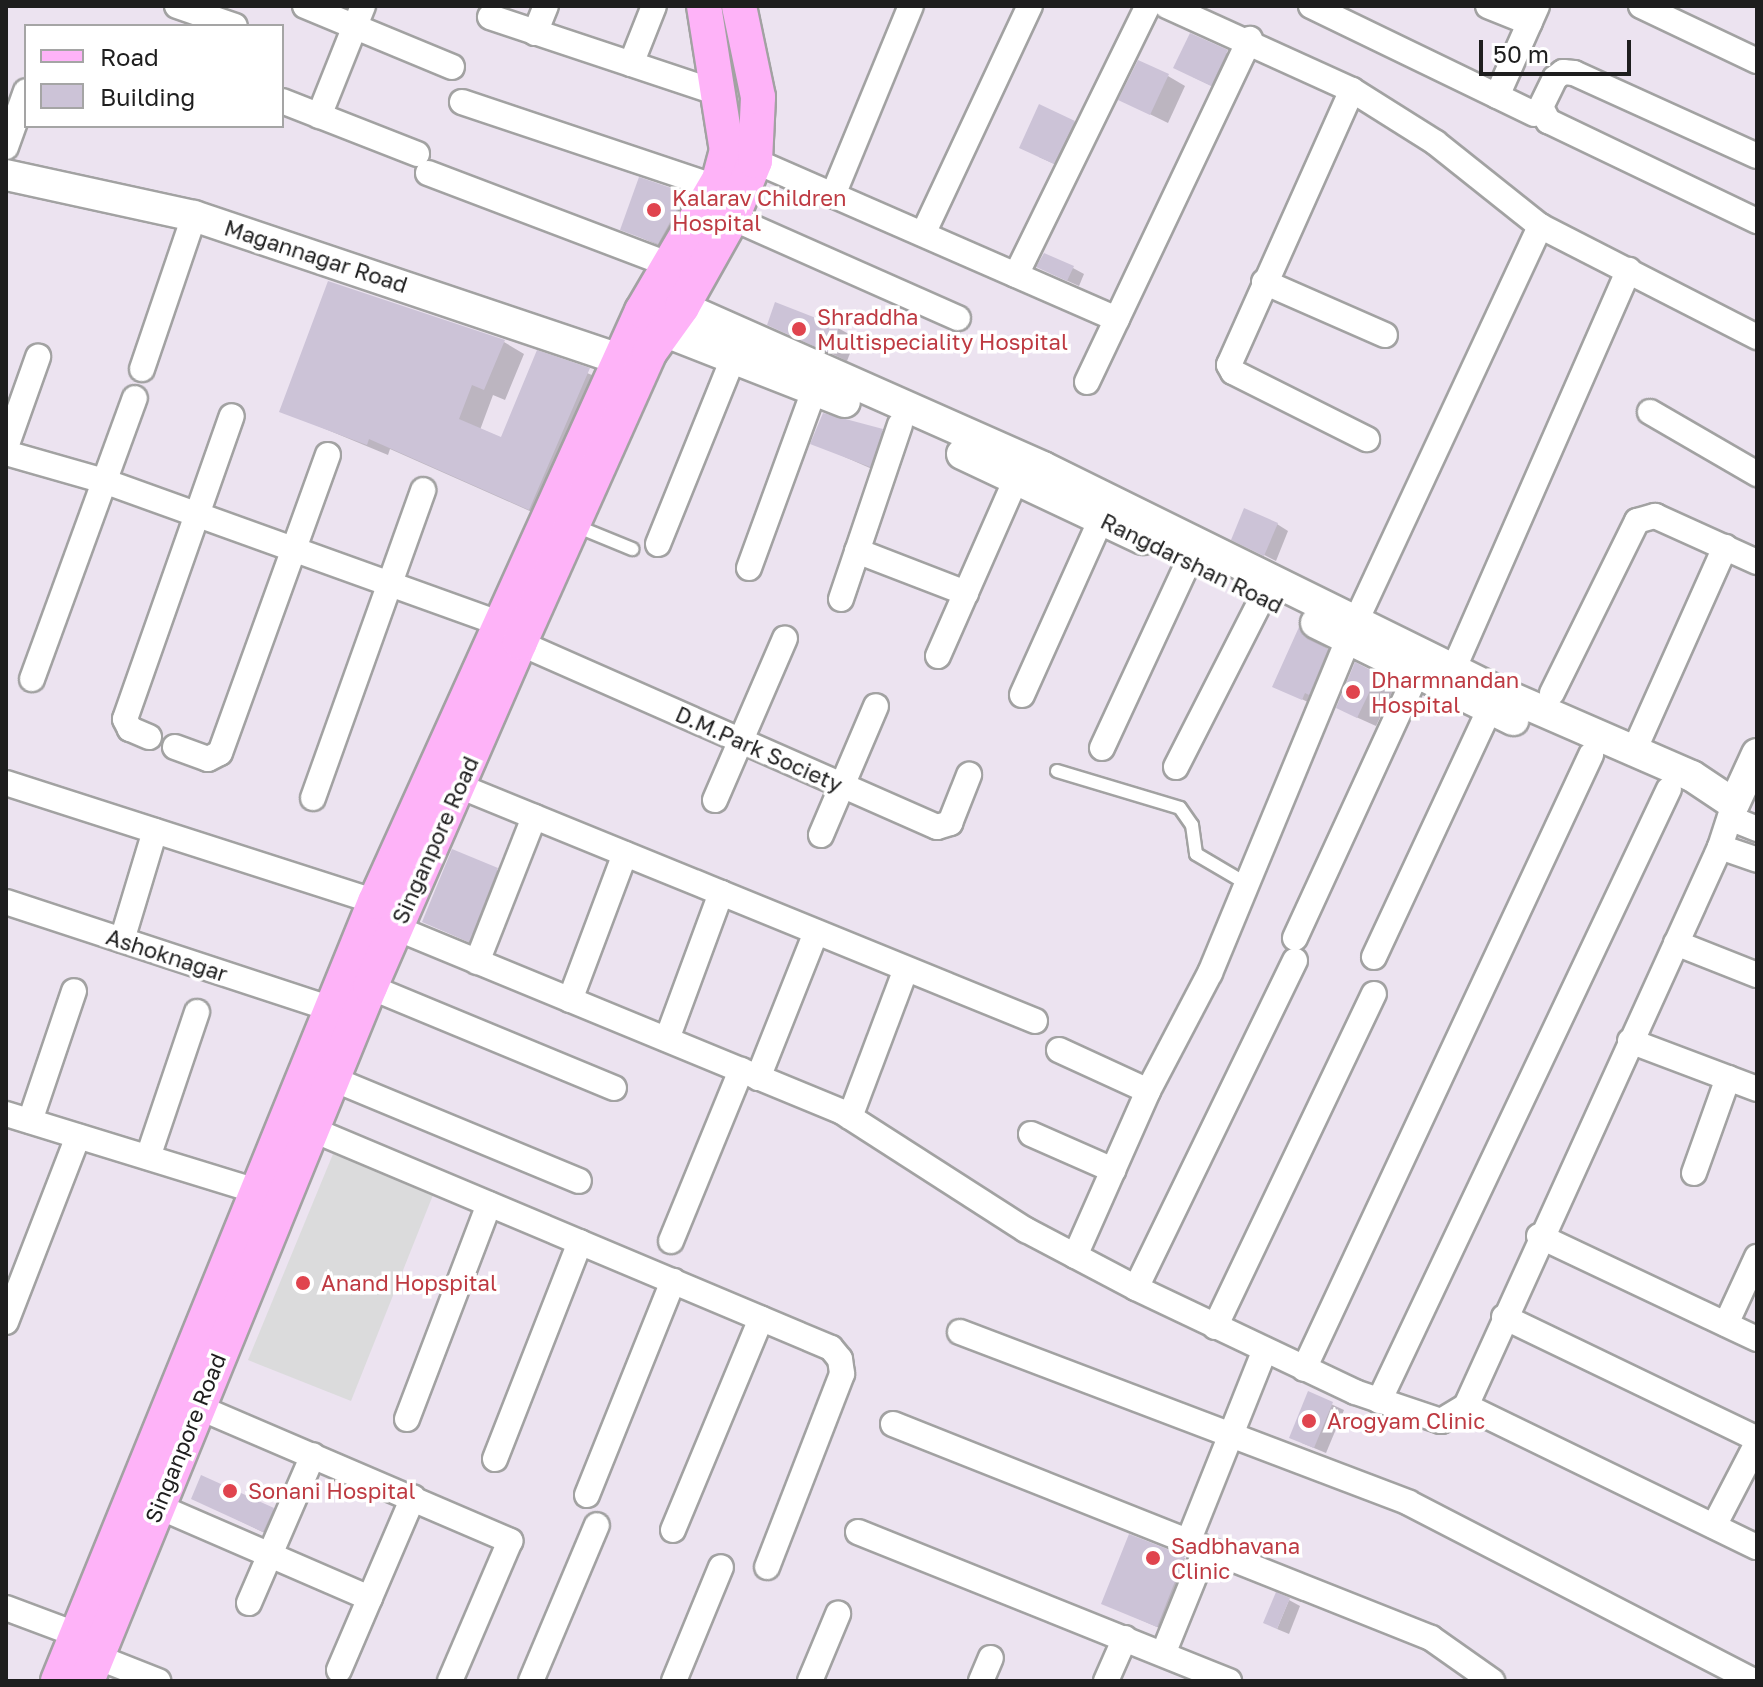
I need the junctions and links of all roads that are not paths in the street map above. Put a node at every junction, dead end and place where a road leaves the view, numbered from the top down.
1 (305, 6) edge
2 (546, 6) edge
3 (654, 6) edge
4 (704, 6) edge
5 (739, 6) edge
6 (911, 6) edge
7 (1030, 6) edge
8 (1148, 6) edge
9 (1167, 6) edge
10 (1311, 6) edge
11 (1488, 6) edge
12 (1641, 6) edge
13 (191, 8) edge
14 (1534, 14) edge
15 (358, 16) edge
16 (490, 17) dead end
17 (230, 24) edge
18 (535, 33) junction
19 (1250, 39) junction
20 (1757, 61) edge
21 (631, 64) junction
22 (452, 67) dead end
23 (1352, 90) junction
24 (718, 93) junction
25 (1497, 96) junction
26 (24, 97) edge
27 (284, 102) edge
28 (462, 102) dead end
29 (1534, 114) dead end
30 (319, 116) junction
31 (6, 147) edge
32 (1757, 156) edge
33 (755, 161) junction
34 (6, 175) edge
35 (716, 187) junction
36 (833, 195) junction
37 (194, 216) junction
38 (732, 218) junction
39 (1757, 221) edge
40 (1540, 226) junction
41 (923, 234) junction
42 (670, 265) junction
43 (1629, 270) junction
44 (1016, 275) junction
45 (1264, 282) junction
46 (958, 318) dead end
47 (1117, 319) junction
48 (674, 320) junction
49 (1385, 335) dead end
50 (1757, 337) edge
51 (38, 357) dead end
52 (733, 358) junction
53 (620, 359) junction
54 (142, 369) dead end
55 (1087, 382) dead end
56 (814, 390) junction
57 (135, 398) dead end
58 (1650, 412) dead end
59 (232, 416) dead end
60 (900, 425) junction
61 (1367, 439) dead end
62 (6, 447) edge
63 (6, 453) edge
64 (328, 455) dead end
65 (1757, 474) edge
66 (1016, 479) junction
67 (104, 481) junction
68 (423, 490) dead end
69 (197, 515) junction
70 (1101, 519) junction
71 (573, 525) junction
72 (658, 544) dead end
73 (1725, 547) junction
74 (632, 549) dead end
75 (294, 550) junction
76 (857, 551) junction
77 (1189, 561) junction
78 (1757, 562) edge
79 (749, 568) dead end
80 (389, 584) junction
81 (966, 593) junction
82 (1263, 596) junction
83 (841, 599) dead end
84 (1352, 630) junction
85 (506, 633) junction
86 (785, 638) dead end
87 (938, 656) dead end
88 (1454, 668) junction
89 (1416, 675) junction
90 (32, 679) dead end
91 (1552, 693) dead end
92 (1022, 695) dead end
93 (876, 706) dead end
94 (1489, 710) junction
95 (149, 737) dead end
96 (740, 741) junction
97 (175, 747) dead end
98 (1102, 748) dead end
99 (1633, 753) junction
100 (1757, 754) edge
101 (1591, 755) junction
102 (1176, 767) dead end
103 (1057, 771) dead end
104 (969, 775) dead end
105 (6, 783) edge
106 (459, 786) junction
107 (842, 786) junction
108 (1669, 789) junction
109 (313, 798) dead end
110 (715, 800) dead end
111 (1727, 805) junction
112 (534, 817) junction
113 (1757, 829) edge
114 (155, 831) junction
115 (821, 835) dead end
116 (1720, 847) junction
117 (625, 854) junction
118 (1757, 860) edge
119 (1247, 884) junction
120 (721, 893) junction
121 (6, 902) edge
122 (392, 914) junction
123 (816, 932) junction
124 (122, 940) junction
125 (1676, 943) junction
126 (1374, 957) dead end
127 (477, 962) junction
128 (906, 969) junction
129 (1757, 975) edge
130 (370, 987) junction
131 (74, 991) dead end
132 (1374, 994) dead end
133 (570, 1000) junction
134 (329, 1008) junction
135 (197, 1012) dead end
136 (1035, 1021) dead end
137 (667, 1039) junction
138 (1630, 1041) junction
139 (1059, 1050) dead end
140 (750, 1074) junction
141 (1728, 1078) junction
142 (333, 1079) junction
143 (614, 1088) dead end
144 (1757, 1089) edge
145 (1148, 1091) junction
146 (6, 1114) edge
147 (850, 1117) junction
148 (30, 1121) junction
149 (311, 1129) junction
150 (1031, 1134) dead end
151 (78, 1136) junction
152 (148, 1157) junction
153 (1113, 1170) junction
154 (1694, 1173) dead end
155 (579, 1181) dead end
156 (269, 1195) junction
157 (489, 1204) junction
158 (1539, 1236) junction
159 (671, 1241) dead end
160 (580, 1242) junction
161 (1075, 1256) junction
162 (1757, 1257) edge
163 (673, 1281) junction
164 (1136, 1288) junction
165 (1504, 1317) junction
166 (761, 1319) junction
167 (6, 1322) edge
168 (1726, 1324) junction
169 (1215, 1327) junction
170 (960, 1332) dead end
171 (1757, 1339) edge
172 (1264, 1352) junction
173 (1304, 1369) junction
174 (1379, 1401) junction
175 (1466, 1406) junction
176 (198, 1407) junction
177 (407, 1419) dead end
178 (893, 1424) dead end
179 (1229, 1435) junction
180 (1757, 1441) edge
181 (313, 1455) junction
182 (495, 1459) dead end
183 (587, 1495) dead end
184 (413, 1497) junction
185 (157, 1506) junction
186 (597, 1525) dead end
187 (1714, 1526) junction
188 (673, 1530) dead end
189 (858, 1532) dead end
190 (1197, 1545) junction
191 (1757, 1547) edge
192 (270, 1555) junction
193 (721, 1567) dead end
194 (767, 1567) dead end
195 (370, 1598) junction
196 (249, 1603) dead end
197 (6, 1608) edge
198 (838, 1614) dead end
199 (1125, 1638) junction
200 (1163, 1654) junction
201 (88, 1658) edge
202 (991, 1658) dead end
203 (1757, 1669) edge
204 (339, 1670) dead end
205 (1752, 1680) edge
206 (58, 1681) edge
207 (158, 1681) edge
208 (450, 1681) edge
209 (531, 1681) edge
210 (674, 1681) edge
211 (810, 1681) edge
212 (981, 1681) edge
213 (1106, 1681) edge
214 (1229, 1681) edge
215 (1492, 1681) edge

1 - 15 street
2 - 18 street
3 - 21 street
4 - 24 main road, Singanpore Road
5 - 33 main road, Singanpore Road
6 - 36 street
7 - 41 street
8 - 44 street
9 - 19 street
10 - 25 street
11 - 14 street
12 - 20 street
13 - 17 street
14 - 25 street
15 - 22 street
15 - 30 street
16 - 18 street
18 - 21 street
19 - 23 street
19 - 47 street
21 - 24 street
23 - 40 street
23 - 45 street
24 - 35 main road, Singanpore Road
25 - 29 street
26 - 31 street
27 - 30 street
28 - 35 street
30 - 42 street
32 - 39 street
33 - 36 street
33 - 38 main road, Singanpore Road
34 - 37 street, Magannagar Road
35 - 42 main road, Singanpore Road
36 - 41 street
37 - 53 street, Magannagar Road
37 - 54 street
38 - 46 street
38 - 48 main road, Singanpore Road
40 - 43 street
40 - 84 street
41 - 44 street
42 - 53 main road, Singanpore Road
43 - 50 street
43 - 88 street
44 - 47 street
45 - 49 street
45 - 61 street
47 - 55 street
48 - 52 street, Rangdarshan Road
48 - 71 main road, Singanpore Road
48 - 84 street, Rangdarshan Road
51 - 62 street
52 - 56 street, Rangdarshan Road
52 - 72 street
53 - 85 main road, Singanpore Road
56 - 60 street, Rangdarshan Road
56 - 79 street
57 - 67 street
58 - 65 street
59 - 69 street
60 - 66 street, Rangdarshan Road
60 - 76 street
63 - 67 street, D.M.Park Society
64 - 75 street
66 - 70 street, Rangdarshan Road
66 - 81 street
67 - 69 street, D.M.Park Society
67 - 90 street
68 - 80 street
69 - 75 street, D.M.Park Society
69 - 95 street
70 - 77 street, Rangdarshan Road
70 - 92 street
71 - 74 lane
71 - 85 main road, Singanpore Road
73 - 78 street
73 - 91 street
73 - 99 street
75 - 80 street, D.M.Park Society
75 - 97 street
76 - 81 street
76 - 83 street
77 - 82 street, Rangdarshan Road
77 - 98 street
80 - 85 street, D.M.Park Society
80 - 109 street
81 - 87 street
82 - 84 street, Rangdarshan Road
82 - 102 street
84 - 88 street, Rangdarshan Road
84 - 89 street, Rangdarshan Road
84 - 119 street
85 - 96 street, D.M.Park Society
85 - 106 main road, Singanpore Road
85 - 122 main road, Singanpore Road
86 - 96 street
88 - 99 street, Rangdarshan Road
89 - 94 street, Rangdarshan Road
89 - 164 street
93 - 107 street
94 - 101 street, Rangdarshan Road
94 - 126 street
96 - 107 street, D.M.Park Society
96 - 110 street
99 - 111 street, Rangdarshan Road
100 - 111 street
101 - 108 street, Rangdarshan Road
101 - 173 street
103 - 119 lane
104 - 107 street, D.M.Park Society
105 - 114 street
106 - 112 street
106 - 122 main road, Singanpore Road
107 - 115 street
108 - 111 street, Rangdarshan Road
108 - 174 street
111 - 113 street
111 - 116 street
112 - 117 street
112 - 127 street
114 - 122 street
114 - 124 street
116 - 118 street
116 - 125 street
117 - 120 street
117 - 133 street
119 - 145 street
120 - 123 street
120 - 137 street
121 - 124 street, Ashoknagar
122 - 127 street
122 - 130 main road, Singanpore Road
122 - 134 main road, Singanpore Road
123 - 128 street
123 - 140 street
124 - 134 street, Ashoknagar
125 - 129 street
125 - 138 street
127 - 133 street
128 - 136 street
128 - 147 street
130 - 142 main road, Singanpore Road
130 - 143 street
131 - 148 street
132 - 169 street
133 - 137 street
134 - 156 main road, Singanpore Road
135 - 152 street
137 - 140 street
138 - 141 street
138 - 158 street
139 - 145 street
140 - 147 street
140 - 159 street
141 - 144 street
141 - 154 street
142 - 149 main road, Singanpore Road
142 - 155 street
145 - 153 street
146 - 148 street
147 - 161 street
148 - 151 street
149 - 156 main road, Singanpore Road
149 - 157 street
150 - 153 street
151 - 152 street
151 - 167 street
152 - 156 street
153 - 161 street
156 - 176 main road, Singanpore Road
156 - 201 main road, Singanpore Road
157 - 160 street
157 - 177 street
158 - 165 street
158 - 168 street
160 - 163 street
160 - 182 street
161 - 164 street
162 - 168 street
163 - 166 street
163 - 183 street
164 - 169 street
165 - 175 street
165 - 180 street
166 - 188 street
166 - 194 street
168 - 171 street
169 - 172 street
170 - 179 street
172 - 173 street
172 - 179 street
173 - 174 street
174 - 175 street
175 - 187 street
176 - 181 street
176 - 185 main road, Singanpore Road
178 - 190 street
179 - 190 street
179 - 205 street
180 - 187 street
181 - 184 street
181 - 192 street
184 - 195 street
184 - 208 street
185 - 192 street
185 - 201 main road, Singanpore Road
186 - 209 street
187 - 191 street
189 - 199 street
190 - 200 street
190 - 215 street
192 - 195 street
192 - 196 street
193 - 210 street
195 - 204 street
197 - 201 street
198 - 211 street
199 - 200 street
199 - 213 street
200 - 214 street
201 - 206 main road, Singanpore Road
201 - 207 street
202 - 212 street
203 - 205 street

